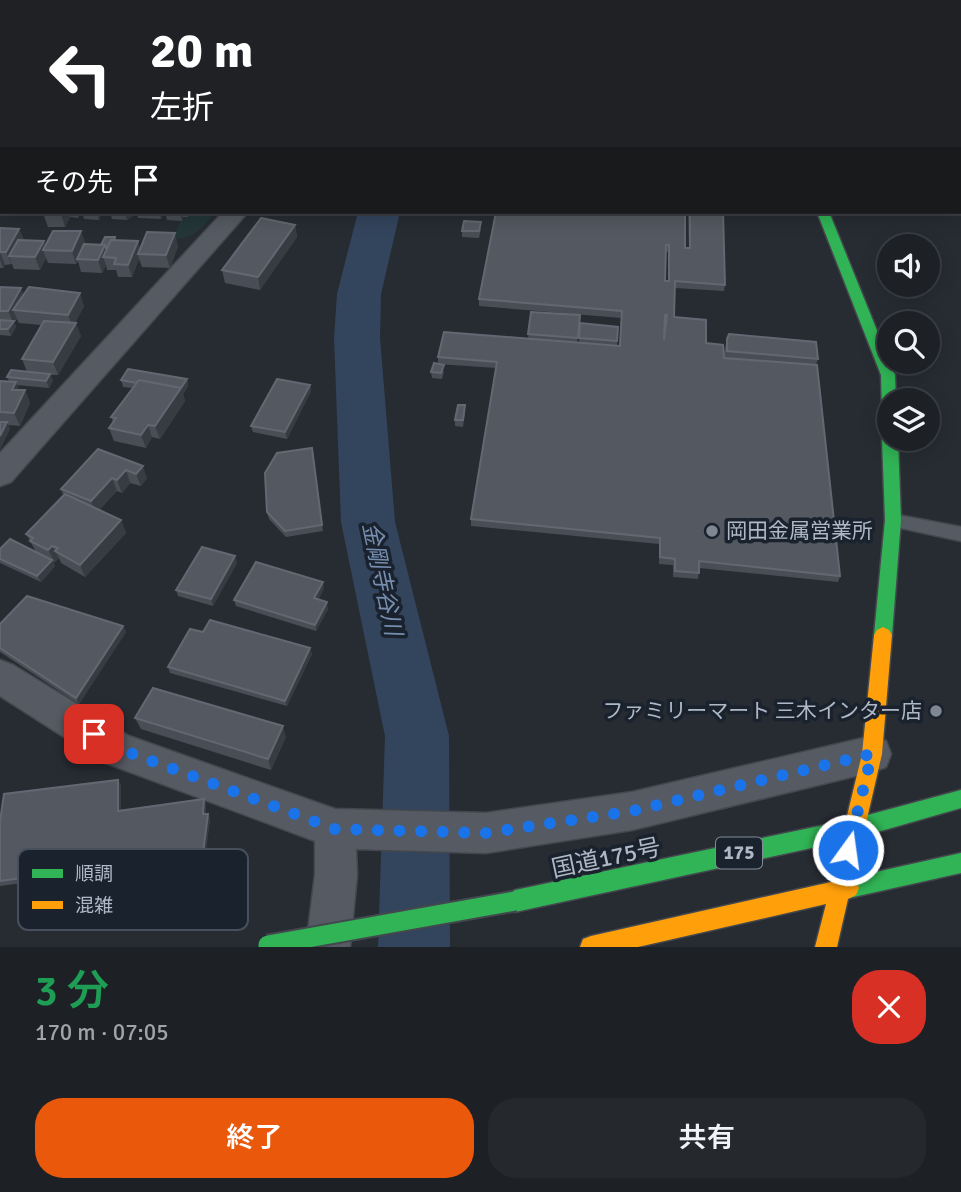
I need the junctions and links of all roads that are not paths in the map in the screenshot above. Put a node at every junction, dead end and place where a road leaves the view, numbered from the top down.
1 (234, 214) edge
2 (824, 214) edge
3 (888, 388) edge
4 (890, 451) edge
5 (0, 474) edge
6 (893, 520) junction
7 (961, 534) edge
8 (0, 676) edge
9 (872, 754) junction
10 (961, 799) edge
11 (335, 829) junction
12 (853, 829) junction
13 (961, 863) edge
14 (837, 892) junction
15 (262, 946) edge
16 (328, 947) edge
17 (592, 947) edge
18 (826, 947) edge

1 - 5 street
2 - 3 main road
4 - 6 main road
6 - 7 lane
6 - 9 main road
8 - 11 street
9 - 11 street
9 - 12 main road
10 - 12 main road, 国道175号 / 175
11 - 16 street
12 - 14 main road
12 - 15 main road, 国道175号 / 175, bridge
13 - 14 main road
14 - 17 main road
14 - 18 main road

